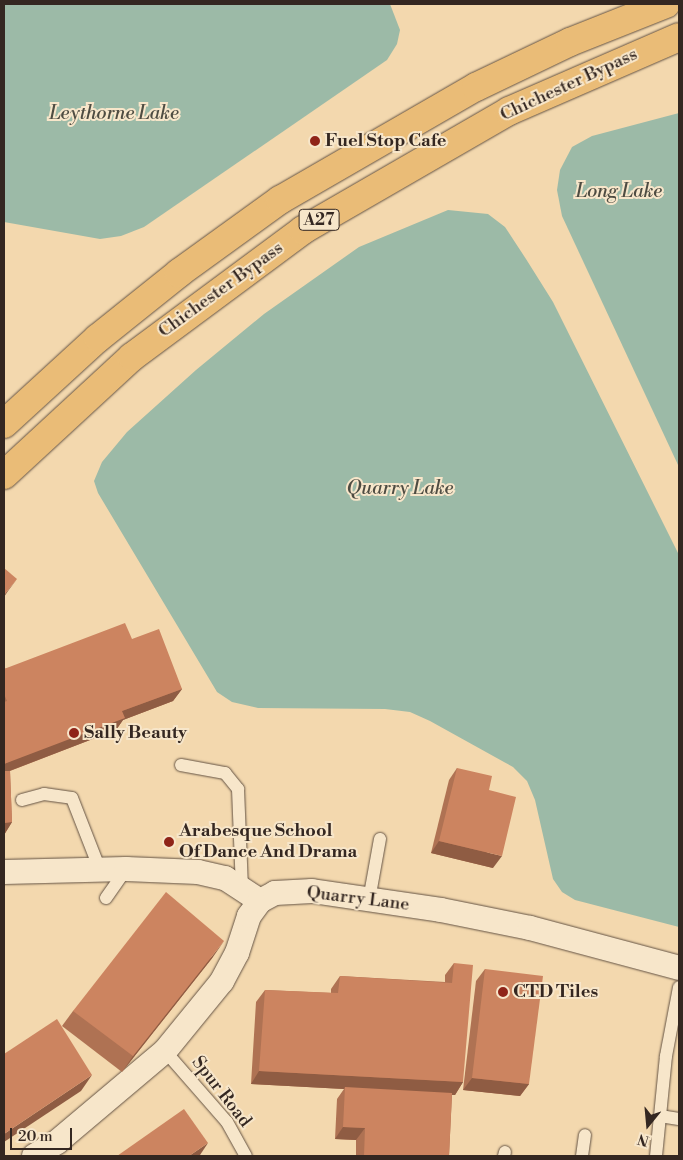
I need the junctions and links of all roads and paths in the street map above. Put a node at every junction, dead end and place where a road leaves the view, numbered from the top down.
1 (666, 4) edge
2 (679, 37) edge
3 (4, 424) edge
4 (4, 475) edge
5 (181, 765) dead end
6 (22, 800) dead end
7 (380, 839) dead end
8 (100, 870) junction
9 (126, 870) junction
10 (4, 872) edge
11 (251, 894) junction
12 (106, 898) dead end
13 (368, 900) junction
14 (679, 968) edge
15 (679, 987) edge
16 (165, 1050) junction
17 (660, 1116) junction
18 (679, 1119) edge
19 (585, 1135) dead end
20 (34, 1156) edge
21 (246, 1156) edge
22 (582, 1156) edge
23 (656, 1156) edge

1 - 3 highway, Chichester Bypass / A27
2 - 4 highway, Chichester Bypass / A27
5 - 11 lane
6 - 8 lane
7 - 13 lane
8 - 9 street
8 - 10 street
9 - 11 street
9 - 12 lane
11 - 13 street, Quarry Lane
11 - 16 street
13 - 14 street, Quarry Lane
15 - 17 lane
16 - 20 street
16 - 21 lane, Spur Road
17 - 18 lane
17 - 23 lane
19 - 22 lane

